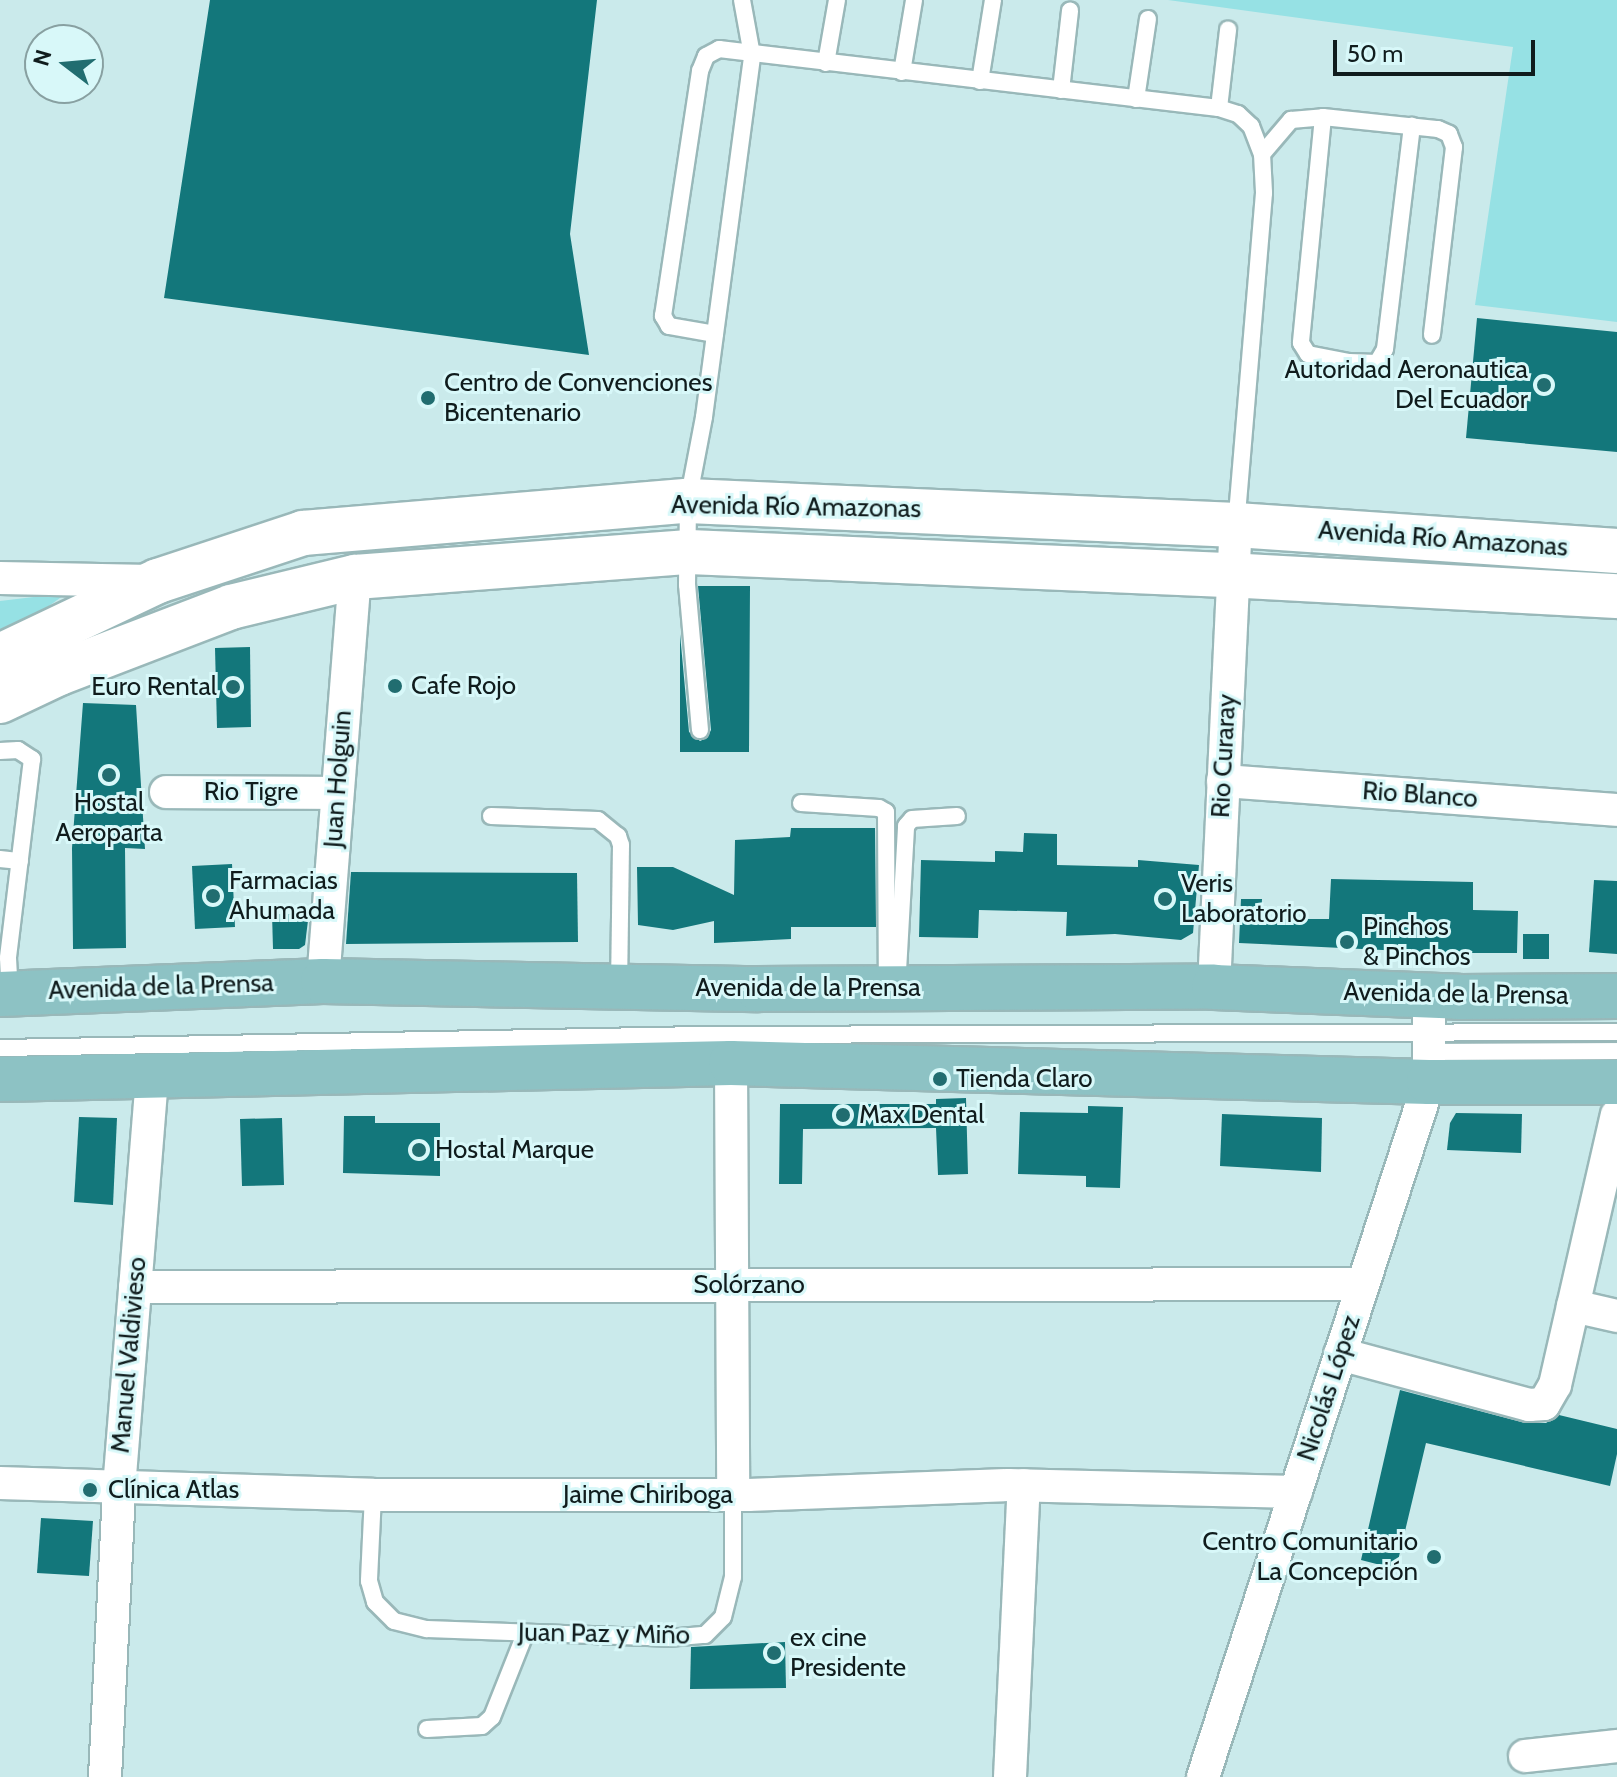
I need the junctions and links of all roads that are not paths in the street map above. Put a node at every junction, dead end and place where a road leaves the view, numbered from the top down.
1 (742, 0) edge
2 (837, 0) edge
3 (914, 0) edge
4 (993, 0) edge
5 (1070, 11) dead end
6 (1148, 19) dead end
7 (1228, 30) dead end
8 (752, 55) junction
9 (826, 63) junction
10 (902, 72) junction
11 (980, 81) junction
12 (1061, 90) junction
13 (1136, 99) junction
14 (1219, 108) junction
15 (1323, 117) junction
16 (1412, 126) junction
17 (1262, 154) junction
18 (715, 334) junction
19 (1432, 335) dead end
20 (688, 501) junction
21 (1236, 525) junction
22 (1617, 551) edge
23 (689, 552) junction
24 (1233, 575) junction
25 (355, 577) junction
26 (0, 578) edge
27 (158, 581) junction
28 (1617, 596) edge
29 (0, 656) edge
30 (0, 701) edge
31 (700, 730) dead end
32 (0, 751) edge
33 (1223, 781) junction
34 (166, 792) dead end
35 (336, 793) junction
36 (801, 803) dead end
37 (1617, 810) edge
38 (491, 816) dead end
39 (957, 816) dead end
40 (0, 859) edge
41 (20, 861) junction
42 (323, 981) junction
43 (619, 986) junction
44 (1214, 987) junction
45 (893, 988) junction
46 (5, 994) edge
47 (1617, 996) edge
48 (1617, 1032) edge
49 (1430, 1041) junction
50 (0, 1048) edge
51 (1617, 1051) edge
52 (731, 1063) junction
53 (152, 1078) junction
54 (0, 1079) edge
55 (1617, 1082) edge
56 (1617, 1115) edge
57 (1363, 1284) junction
58 (731, 1286) junction
59 (135, 1287) junction
60 (1573, 1306) junction
61 (1617, 1316) edge
62 (1340, 1354) junction
63 (0, 1483) edge
64 (1024, 1485) junction
65 (119, 1488) junction
66 (1296, 1492) junction
67 (373, 1495) junction
68 (733, 1495) junction
69 (525, 1634) junction
70 (427, 1729) dead end
71 (1617, 1746) edge
72 (1525, 1756) dead end
73 (105, 1777) edge
74 (1010, 1777) edge
75 (1203, 1777) edge

1 - 8 lane
2 - 9 lane
3 - 10 lane
4 - 11 lane
5 - 12 lane
6 - 13 lane
7 - 14 lane
8 - 9 lane
8 - 18 lane
8 - 18 lane
9 - 10 lane
10 - 11 lane
11 - 12 lane
12 - 13 lane
13 - 14 lane
14 - 17 lane
15 - 16 lane
15 - 16 lane
15 - 17 lane
16 - 19 lane
17 - 21 lane
18 - 20 lane
20 - 21 main road, Avenida Río Amazonas
20 - 23 lane
20 - 27 main road, Avenida Río Amazonas
21 - 22 main road, Avenida Río Amazonas
21 - 24 street, Rio Curaray
23 - 24 main road, Avenida Río Amazonas
23 - 25 main road, Avenida Río Amazonas
23 - 31 lane
24 - 28 main road, Avenida Río Amazonas
24 - 33 street, Rio Curaray
25 - 30 main road, Avenida Río Amazonas
25 - 35 street, Juan Holguin
26 - 27 street
27 - 29 main road, Avenida Río Amazonas
32 - 41 lane
33 - 37 street, Rio Blanco
33 - 44 street, Rio Curaray
34 - 35 street, Rio Tigre
35 - 42 street, Juan Holguin
36 - 45 lane
38 - 43 lane
39 - 45 lane
40 - 41 lane
41 - 46 lane
42 - 43 main road, Avenida de la Prensa
42 - 46 main road, Avenida de la Prensa
43 - 45 main road, Avenida de la Prensa
44 - 45 main road, Avenida de la Prensa
44 - 49 main road, Avenida de la Prensa
47 - 49 main road, Avenida de la Prensa
48 - 49 lane
49 - 50 lane
49 - 51 lane
49 - 52 main road, Avenida de la Prensa
49 - 55 main road, Avenida de la Prensa
49 - 57 street, Nicolás López
52 - 53 main road, Avenida de la Prensa
52 - 58 street, Juan Paz y Miño
53 - 54 main road, Avenida de la Prensa
53 - 59 street, Manuel Valdivieso
56 - 60 street
57 - 58 street, Solórzano
57 - 62 street, Nicolás López
58 - 59 street, Solórzano
58 - 68 street, Juan Paz y Miño
59 - 65 street, Manuel Valdivieso
60 - 61 street
60 - 62 street
62 - 66 street, Nicolás López
63 - 65 street, Jaime Chiriboga
64 - 66 street, Jaime Chiriboga
64 - 68 street, Jaime Chiriboga
64 - 74 street
65 - 67 street, Jaime Chiriboga
65 - 73 street, Manuel Valdivieso
66 - 75 street, Nicolás López
67 - 68 street, Jaime Chiriboga
67 - 69 lane, Juan Paz y Miño
68 - 69 lane, Juan Paz y Miño
69 - 70 lane
71 - 72 street

